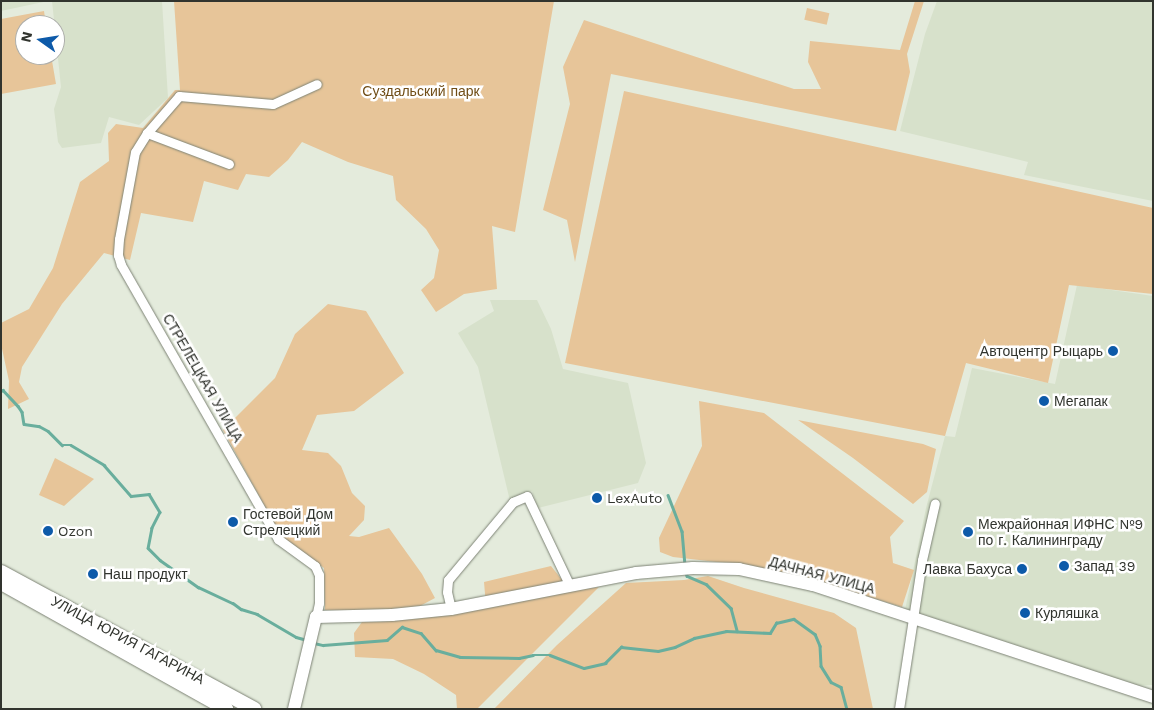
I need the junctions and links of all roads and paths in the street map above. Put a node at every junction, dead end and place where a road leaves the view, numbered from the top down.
1 (317, 84) dead end
2 (147, 133) junction
3 (229, 164) dead end
4 (935, 503) dead end
5 (1, 572) edge
6 (1, 582) edge
7 (570, 586) junction
8 (451, 608) junction
9 (316, 617) junction
10 (913, 619) junction
11 (1153, 697) edge
12 (225, 708) edge
13 (254, 709) edge
14 (294, 709) edge
15 (899, 709) edge

1 - 2 street, СТРЕЛЕЦКАЯ УЛИЦА
2 - 3 street
2 - 9 street, СТРЕЛЕЦКАЯ УЛИЦА
4 - 10 street
5 - 13 main road, УЛИЦА ЮРИЯ ГАГАРИНА
6 - 12 main road, УЛИЦА ЮРИЯ ГАГАРИНА
7 - 8 street, ДАЧНАЯ УЛИЦА
7 - 8 street
7 - 10 street, ДАЧНАЯ УЛИЦА
8 - 9 street
9 - 14 street, СТРЕЛЕЦКАЯ УЛИЦА
10 - 11 street, ДАЧНАЯ УЛИЦА
10 - 15 street

